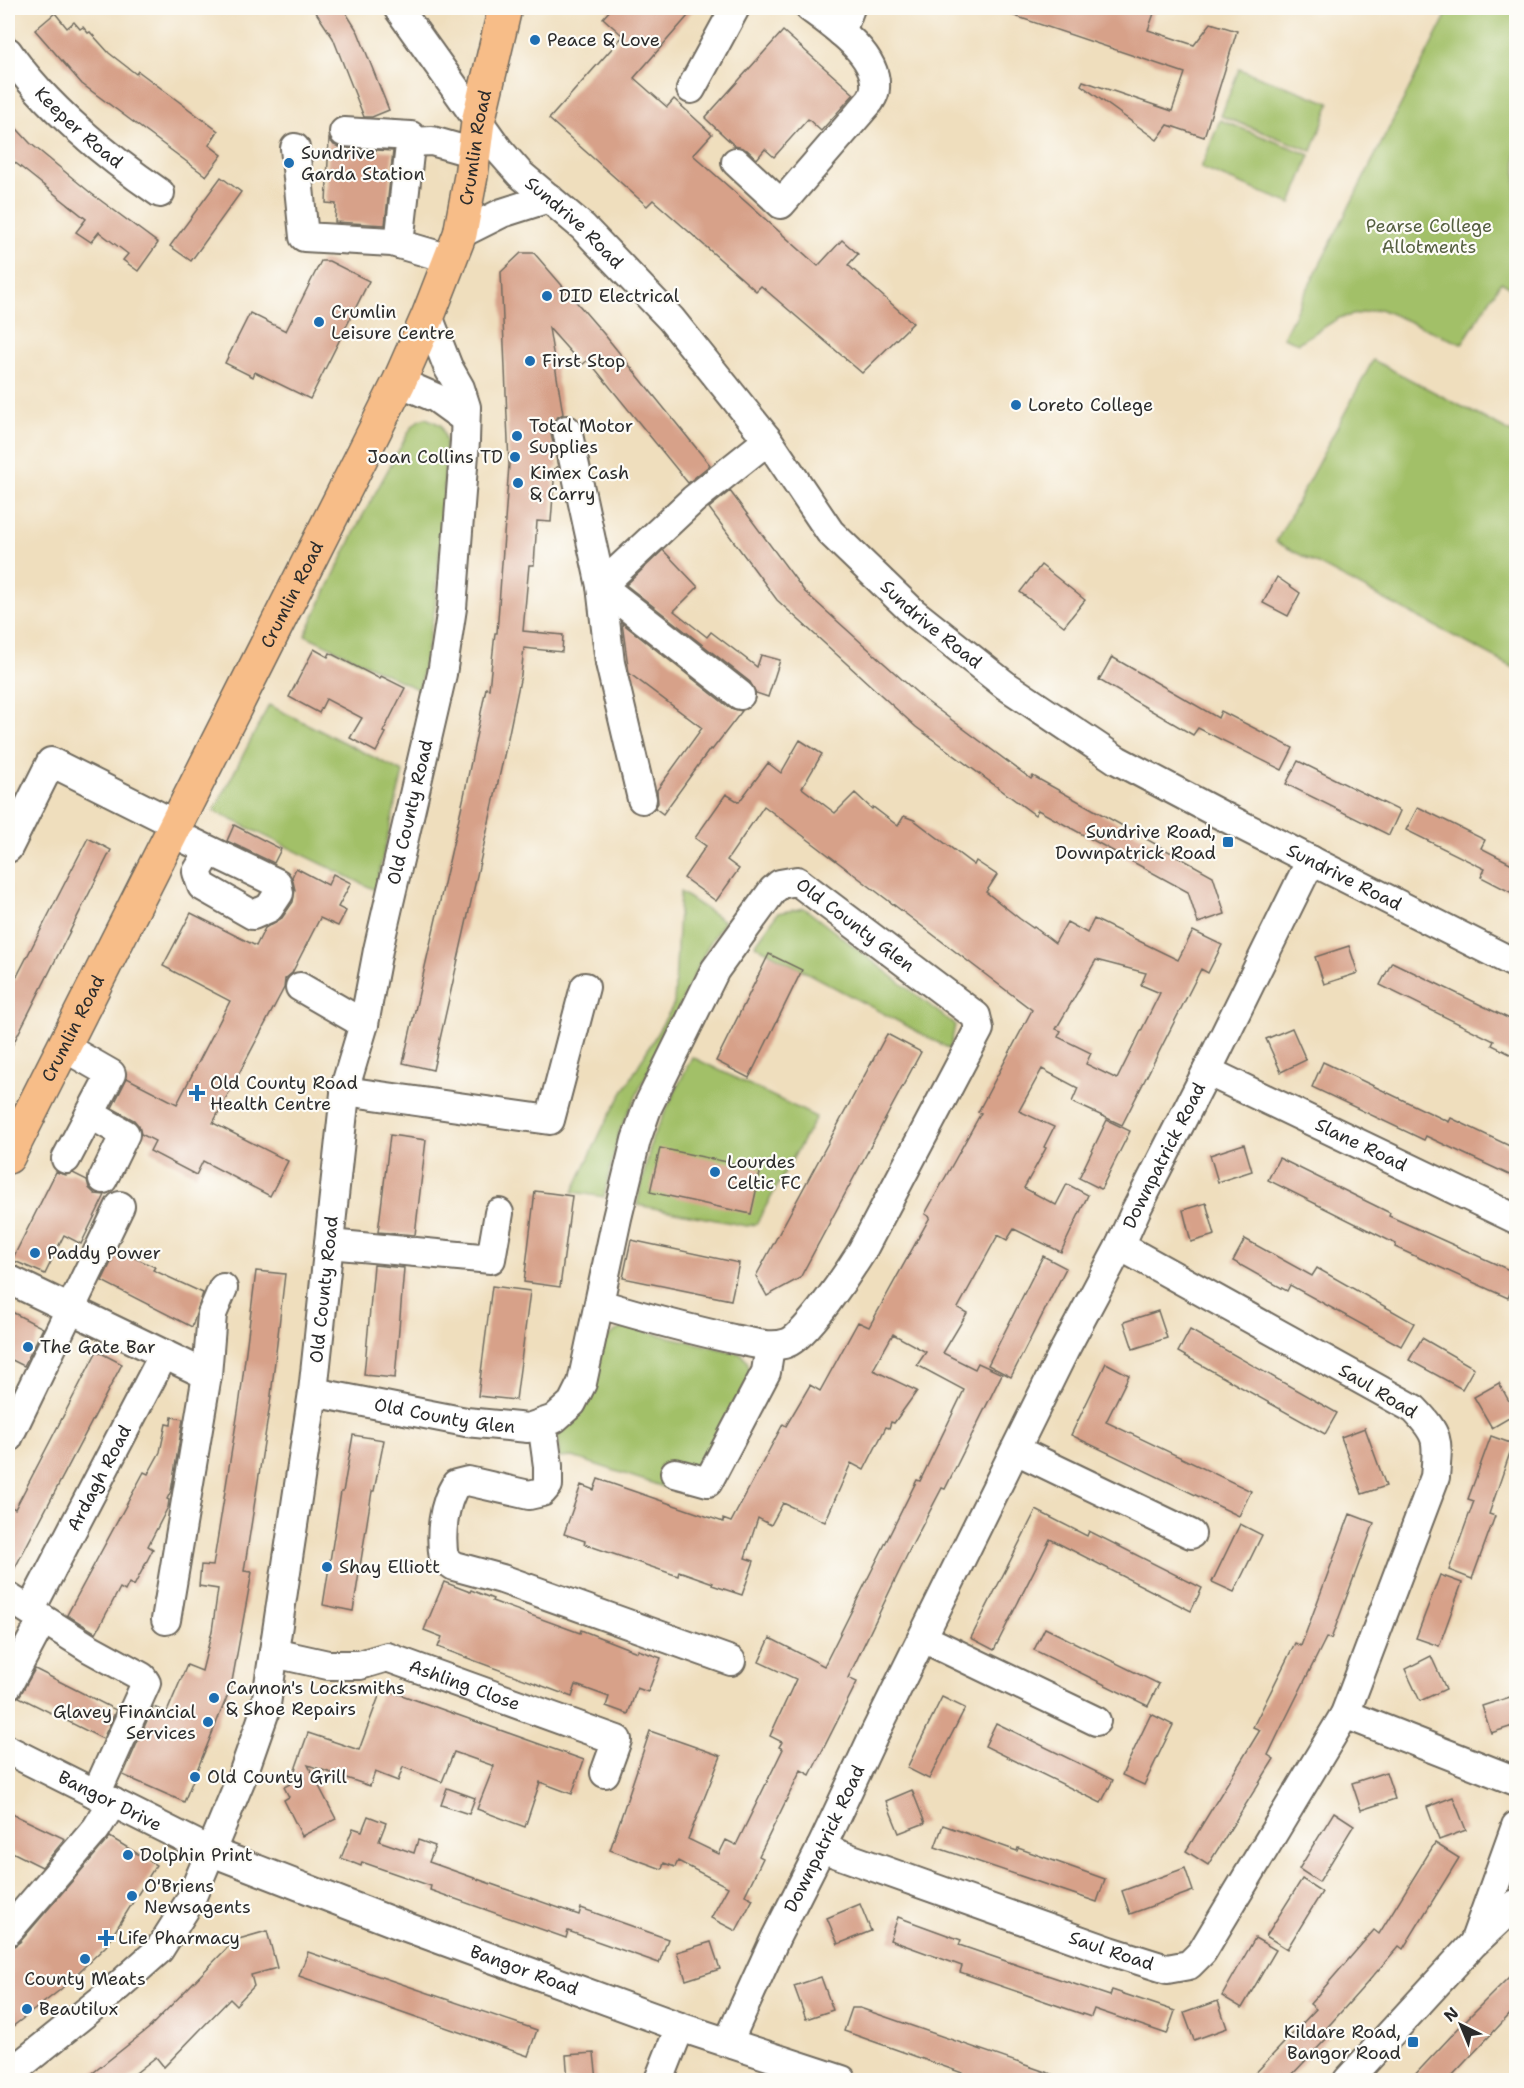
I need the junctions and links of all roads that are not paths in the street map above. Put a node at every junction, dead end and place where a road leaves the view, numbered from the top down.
1 (398, 8) edge
2 (505, 8) edge
3 (735, 8) edge
4 (810, 8) edge
5 (846, 20) edge
6 (8, 52) edge
7 (691, 89) dead end
8 (344, 132) dead end
9 (476, 137) junction
10 (411, 142) junction
11 (295, 148) dead end
12 (736, 162) dead end
13 (160, 193) dead end
14 (549, 198) junction
15 (399, 244) junction
16 (455, 246) junction
17 (428, 316) junction
18 (399, 382) junction
19 (465, 419) junction
20 (567, 430) dead end
21 (768, 440) junction
22 (601, 586) junction
23 (740, 695) dead end
24 (642, 799) dead end
25 (173, 828) junction
26 (8, 848) edge
27 (209, 852) dead end
28 (1311, 860) junction
29 (1516, 964) edge
30 (300, 987) dead end
31 (585, 987) dead end
32 (364, 1024) junction
33 (64, 1047) junction
34 (1207, 1071) junction
35 (345, 1090) junction
36 (90, 1114) junction
37 (10, 1146) edge
38 (66, 1159) dead end
39 (103, 1179) dead end
40 (120, 1206) dead end
41 (499, 1213) dead end
42 (1516, 1219) edge
43 (329, 1244) junction
44 (1120, 1246) junction
45 (8, 1279) edge
46 (223, 1288) dead end
47 (600, 1304) junction
48 (70, 1309) junction
49 (770, 1346) junction
50 (164, 1354) junction
51 (207, 1375) junction
52 (313, 1392) junction
53 (539, 1426) junction
54 (8, 1438) edge
55 (1016, 1450) junction
56 (675, 1473) dead end
57 (1191, 1534) dead end
58 (28, 1606) edge
59 (166, 1620) dead end
60 (923, 1638) junction
61 (274, 1653) junction
62 (731, 1661) dead end
63 (8, 1685) edge
64 (1345, 1714) junction
65 (1096, 1721) dead end
66 (8, 1750) edge
67 (605, 1773) dead end
68 (1516, 1781) edge
69 (105, 1798) junction
70 (1516, 1826) edge
71 (821, 1848) junction
72 (212, 1852) junction
73 (1516, 1904) edge
74 (8, 1931) edge
75 (1473, 1944) junction
76 (680, 2027) junction
77 (728, 2042) junction
78 (8, 2075) edge
79 (659, 2080) edge
80 (842, 2080) edge
81 (1348, 2080) edge

1 - 9 street, Sundrive Road
2 - 9 main road, Crumlin Road
3 - 7 street
4 - 5 street
5 - 12 street
6 - 13 street, Keeper Road
8 - 10 street
9 - 10 street
9 - 14 street, Sundrive Road
9 - 16 main road, Crumlin Road
10 - 15 street
11 - 15 street
14 - 16 street
14 - 21 street, Sundrive Road
15 - 16 street
16 - 17 main road, Crumlin Road
17 - 18 main road, Crumlin Road
17 - 19 street, Old County Road
18 - 19 street
18 - 25 main road, Crumlin Road
19 - 32 street, Old County Road
20 - 22 street
21 - 22 street
21 - 28 street, Sundrive Road
22 - 23 street
22 - 24 street
25 - 26 street
25 - 27 street
25 - 33 main road, Crumlin Road
28 - 29 street, Sundrive Road
28 - 34 street, Downpatrick Road
30 - 32 street
31 - 35 street
32 - 35 street, Old County Road
33 - 36 street
33 - 37 main road, Crumlin Road
34 - 42 street, Slane Road
34 - 44 street, Downpatrick Road
35 - 43 street, Old County Road
36 - 38 street
36 - 39 street
40 - 48 street
41 - 43 street
43 - 52 street, Old County Road
44 - 55 street, Downpatrick Road
44 - 64 street, Saul Road
45 - 48 street
46 - 51 street
47 - 49 street
47 - 49 street, Old County Glen
47 - 53 street, Old County Glen
48 - 50 street
48 - 54 street
49 - 56 street
50 - 51 street
50 - 58 street, Ardagh Road
51 - 59 street
52 - 53 street, Old County Glen
52 - 61 street, Old County Road
53 - 62 street
55 - 57 street
55 - 60 street, Downpatrick Road
58 - 63 street, Ardagh Road
58 - 69 street
60 - 65 street
60 - 71 street, Downpatrick Road
61 - 67 street, Ashling Close
61 - 72 street, Old County Road
64 - 68 street
64 - 71 street, Saul Road
66 - 69 street, Bangor Drive
69 - 72 street, Bangor Drive
69 - 74 street
70 - 75 street
71 - 77 street, Downpatrick Road
72 - 76 street, Bangor Road
72 - 78 street, Old County Road
73 - 75 street
75 - 81 street
76 - 77 street, Bangor Road
76 - 79 street
77 - 80 street, Bangor Road

